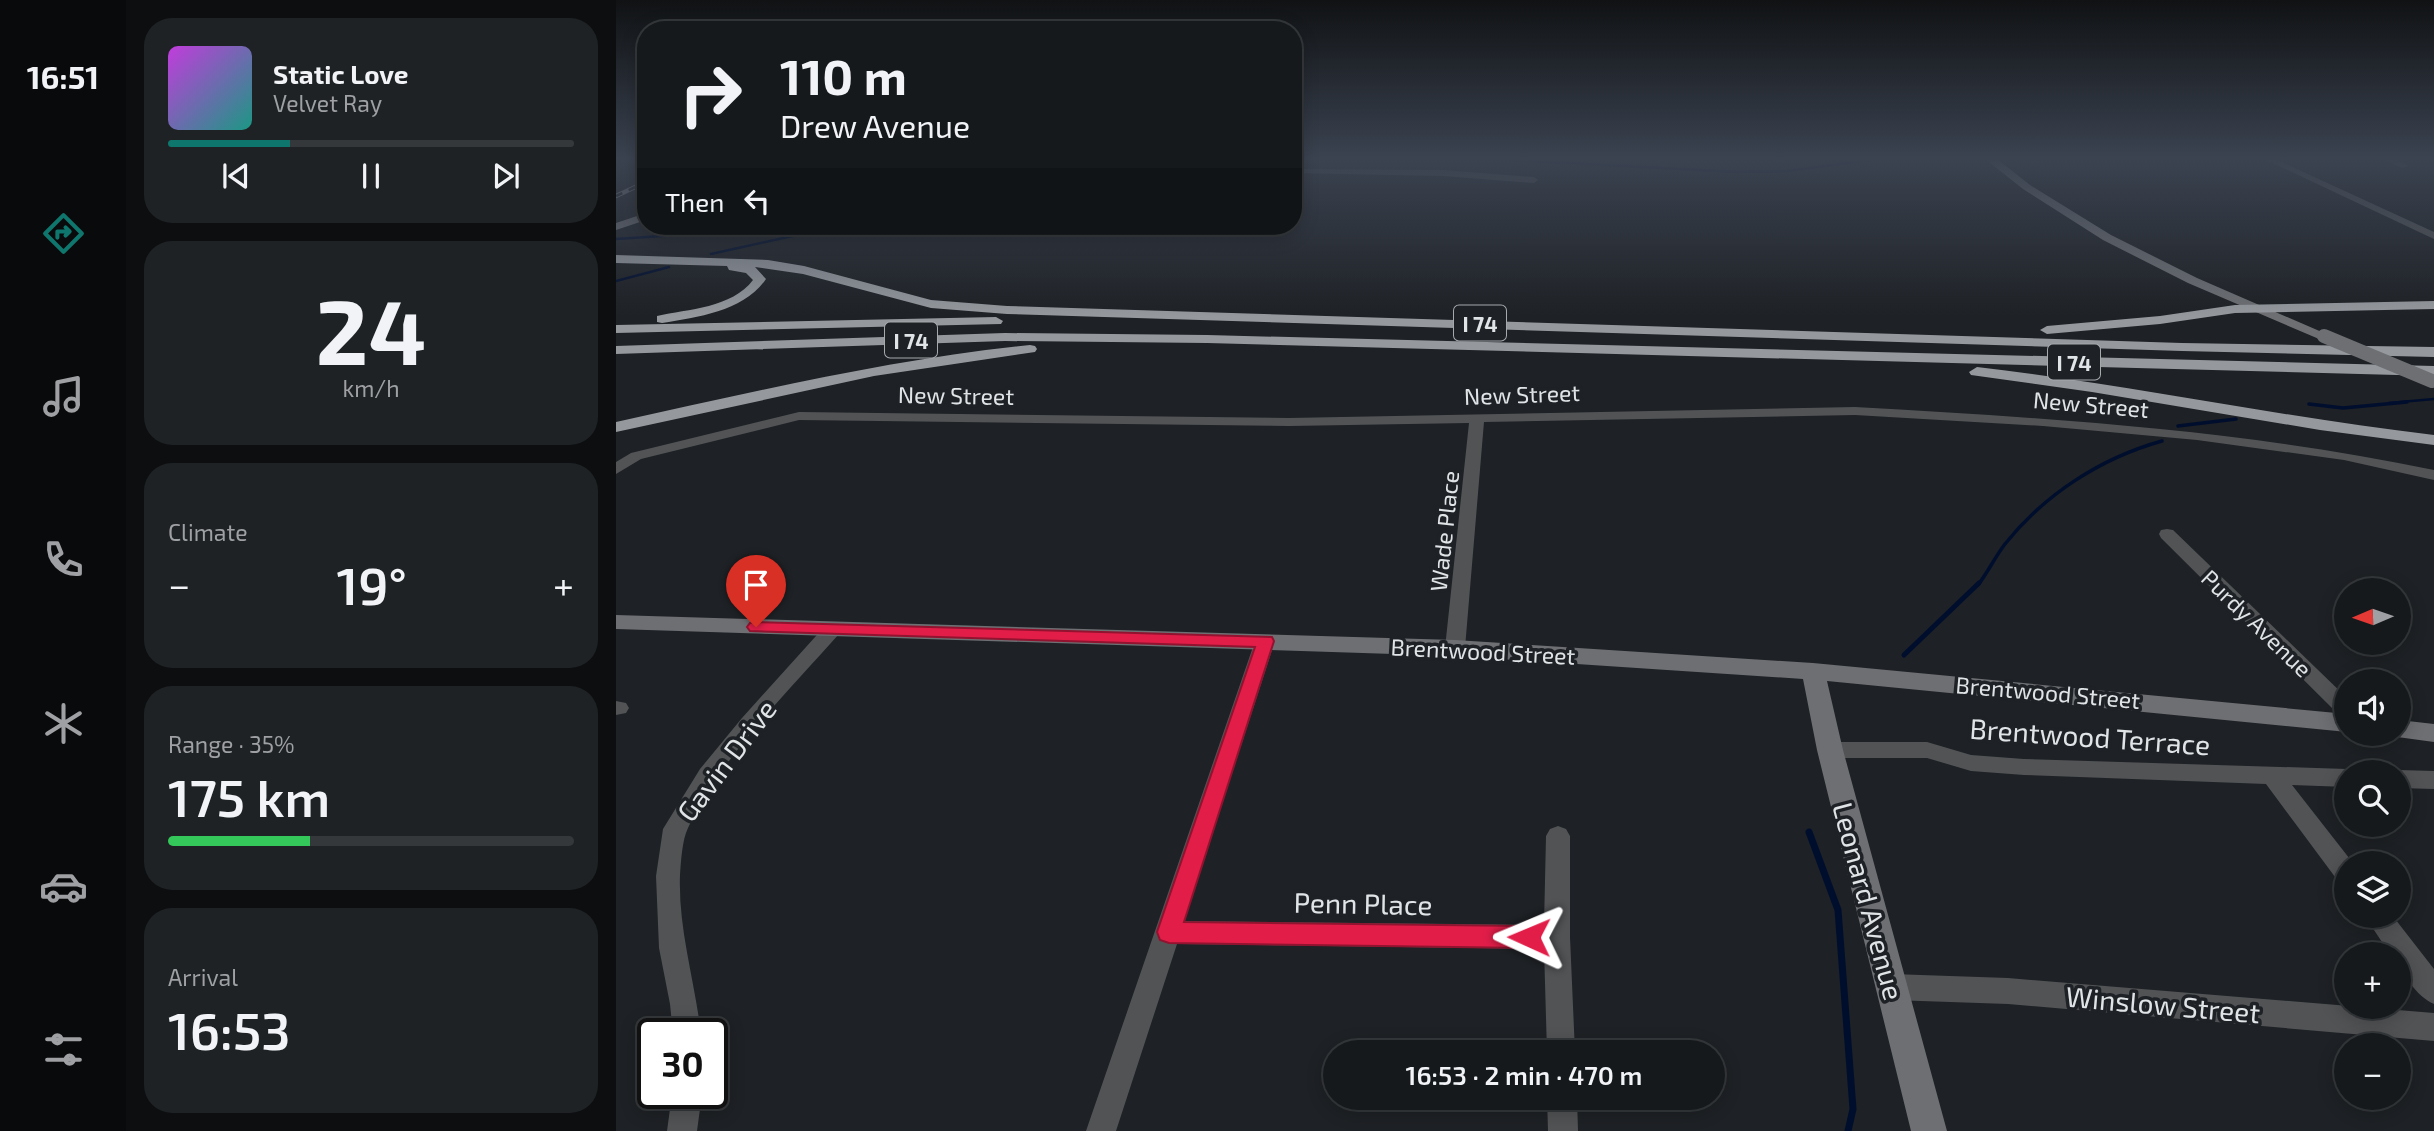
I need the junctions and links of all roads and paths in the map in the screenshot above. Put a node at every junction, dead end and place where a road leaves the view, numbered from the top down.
1 (2066, 211) edge
2 (2380, 211) edge
3 (637, 219) edge
4 (616, 227) edge
5 (2434, 236) edge
6 (616, 260) edge
7 (2434, 305) edge
8 (2254, 308) junction
9 (1184, 317) junction
10 (616, 327) edge
11 (1776, 334) junction
12 (1207, 339) junction
13 (616, 350) edge
14 (1714, 352) junction
15 (2434, 352) edge
16 (2433, 378) edge
17 (1477, 418) junction
18 (616, 427) edge
19 (2434, 440) edge
20 (616, 469) edge
21 (2434, 475) edge
22 (2166, 534) dead end
23 (616, 622) edge
24 (832, 630) junction
25 (1265, 641) junction
26 (1455, 648) junction
27 (1813, 671) junction
28 (2334, 698) edge
29 (2334, 722) edge
30 (2411, 730) edge
31 (2434, 733) edge
32 (1830, 750) junction
33 (2273, 776) junction
34 (2334, 778) edge
35 (2411, 779) edge
36 (2434, 780) edge
37 (1558, 836) dead end
38 (2334, 857) edge
39 (2387, 928) edge
40 (1169, 932) junction
41 (1557, 937) junction
42 (1892, 987) junction
43 (2434, 991) edge
44 (685, 1018) edge
45 (2434, 1027) edge
46 (1560, 1040) edge
47 (685, 1109) edge
48 (1562, 1110) edge
49 (682, 1131) edge
50 (1101, 1131) edge
51 (1563, 1131) edge
52 (1929, 1131) edge

1 - 8 main road
2 - 5 street
3 - 4 main road
6 - 9 highway
6 - 10 highway
7 - 8 highway
8 - 11 highway
8 - 16 main road, bridge
9 - 10 highway, I 74
9 - 11 highway, I 74
11 - 15 highway, I 74
12 - 13 highway, I 74
12 - 14 highway, I 74
12 - 18 highway
14 - 16 highway, I 74
14 - 19 highway
17 - 20 street, New Street
17 - 21 street, New Street
17 - 26 street, Wade Place
22 - 28 street, Purdy Avenue
23 - 24 main road, Brentwood Street
24 - 25 main road, Brentwood Street
24 - 44 street, Gavin Drive
25 - 26 main road, Brentwood Street
25 - 40 street
26 - 27 main road, Brentwood Street
27 - 29 main road, Brentwood Street
27 - 32 main road, Leonard Avenue
30 - 31 main road
32 - 33 street, Brentwood Terrace
32 - 42 main road, Leonard Avenue
33 - 34 street, Brentwood Terrace
33 - 38 street
35 - 36 street
37 - 41 street
39 - 43 street
40 - 41 street, Penn Place
40 - 50 street
41 - 46 street
42 - 45 street, Winslow Street
42 - 52 main road, Leonard Avenue
47 - 49 street
48 - 51 street

